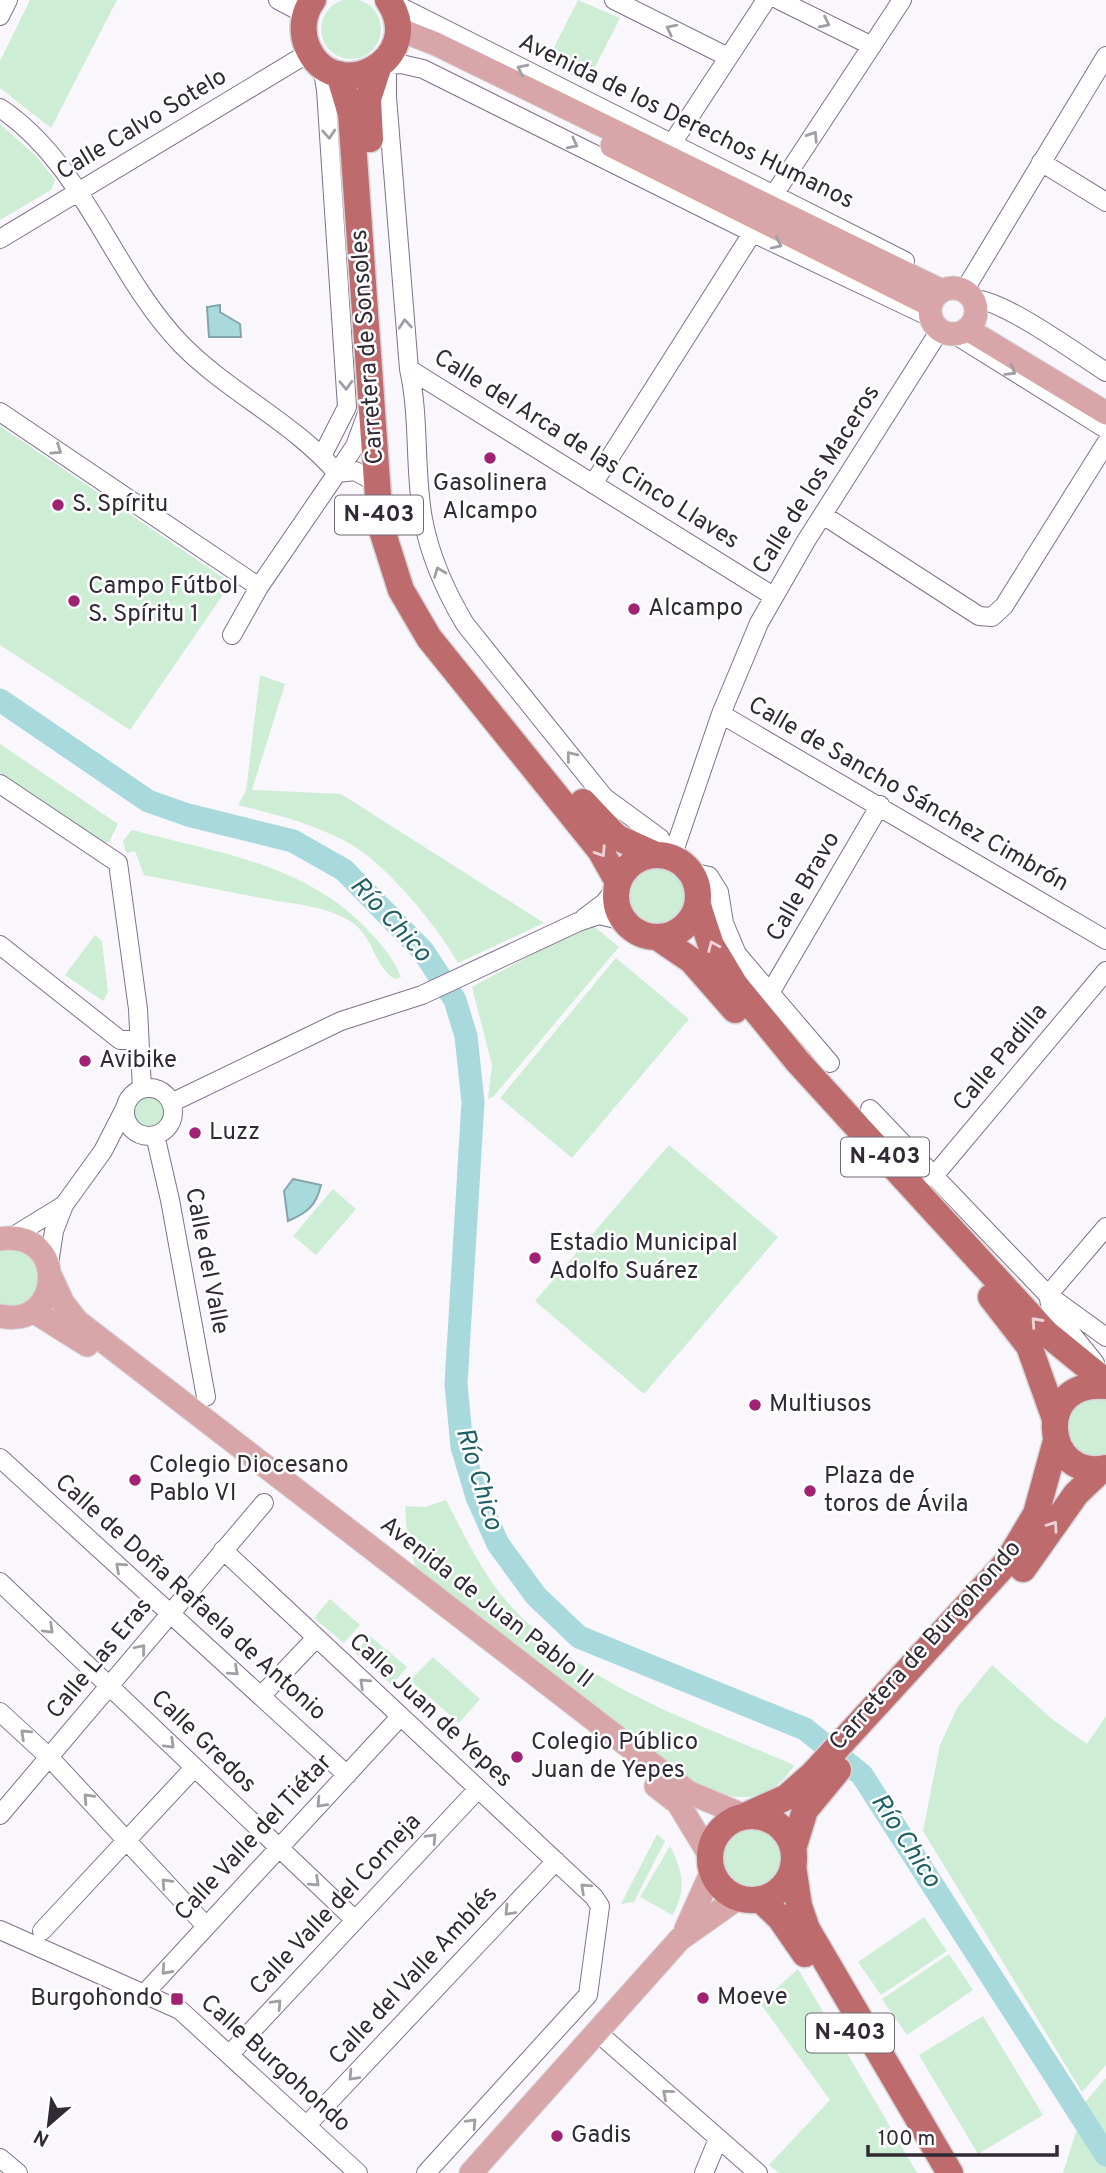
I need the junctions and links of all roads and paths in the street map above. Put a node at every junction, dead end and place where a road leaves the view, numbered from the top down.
1 (8, 0) edge
2 (278, 0) edge
3 (614, 0) edge
4 (766, 0) edge
5 (779, 0) edge
6 (902, 0) edge
7 (307, 5) edge
8 (0, 16) edge
9 (392, 39) edge
10 (872, 46) junction
11 (1106, 56) edge
12 (728, 57) junction
13 (323, 64) junction
14 (0, 108) edge
15 (671, 145) junction
16 (1041, 162) junction
17 (77, 192) junction
18 (775, 193) junction
19 (1106, 202) edge
20 (757, 227) junction
21 (0, 239) edge
22 (953, 310) junction
23 (409, 369) junction
24 (1106, 372) edge
25 (1106, 397) edge
26 (372, 398) junction
27 (0, 412) edge
28 (1106, 413) edge
29 (1106, 429) edge
30 (1106, 443) edge
31 (322, 456) junction
32 (337, 473) junction
33 (377, 483) junction
34 (593, 484) junction
35 (823, 515) junction
36 (259, 587) junction
37 (773, 596) junction
38 (232, 635) dead end
39 (721, 714) junction
40 (0, 784) edge
41 (880, 805) junction
42 (671, 860) junction
43 (617, 885) junction
44 (698, 906) junction
45 (624, 921) junction
46 (578, 922) junction
47 (657, 937) junction
48 (1106, 940) edge
49 (0, 946) edge
50 (1106, 971) edge
51 (771, 993) junction
52 (139, 1040) junction
53 (830, 1063) dead end
54 (142, 1088) junction
55 (171, 1103) junction
56 (125, 1108) junction
57 (870, 1109) dead end
58 (135, 1132) junction
59 (155, 1135) junction
60 (103, 1151) junction
61 (933, 1177) junction
62 (64, 1205) junction
63 (1106, 1227) edge
64 (6, 1238) edge
65 (50, 1270) junction
66 (1048, 1295) junction
67 (33, 1311) junction
68 (3, 1318) edge
69 (1106, 1337) edge
70 (1106, 1383) edge
71 (206, 1397) dead end
72 (1055, 1430) junction
73 (0, 1458) edge
74 (1104, 1468) edge
75 (264, 1503) dead end
76 (223, 1550) junction
77 (0, 1581) edge
78 (171, 1613) junction
79 (316, 1638) junction
80 (109, 1686) junction
81 (261, 1696) junction
82 (0, 1712) edge
83 (400, 1717) junction
84 (858, 1735) junction
85 (49, 1757) junction
86 (194, 1768) junction
87 (347, 1775) junction
88 (819, 1779) junction
89 (0, 1787) edge
90 (478, 1789) junction
91 (16, 1796) junction
92 (0, 1815) edge
93 (746, 1816) junction
94 (126, 1840) junction
95 (278, 1848) junction
96 (793, 1858) junction
97 (556, 1861) junction
98 (710, 1863) junction
99 (749, 1898) junction
100 (355, 1920) junction
101 (206, 1926) junction
102 (0, 1930) edge
103 (42, 1931) dead end
104 (680, 1939) junction
105 (145, 1993) junction
106 (597, 2032) junction
107 (230, 2054) junction
108 (307, 2125) junction
109 (718, 2139) junction
110 (0, 2158) edge
111 (476, 2166) edge
112 (18, 2173) edge
113 (358, 2173) edge
114 (426, 2173) edge
115 (461, 2173) edge
116 (704, 2173) edge
117 (758, 2173) edge
118 (932, 2173) edge
119 (950, 2173) edge

1 - 8 street
2 - 7 street
12 -> 3 street
4 - 12 street
5 -> 10 street
6 - 10 street
7 - 13 highway, N-403
9 - 13 highway
15 -> 9 street, Avenida de los Derechos Humanos
9 -> 20 main road, Avenida de los Derechos Humanos
9 - 22 main road, Avenida de los Derechos Humanos
23 -> 9 street, Carretera de Sonsoles
9 - 42 highway, Carretera de Sonsoles / N-403
18 -> 10 street
11 - 16 street, Calle de los Maceros
12 - 15 street
13 - 17 street, Calle Calvo Sotelo
13 - 26 highway, Carretera de Sonsoles / N-403
13 -> 31 street, Carretera de Sonsoles
14 - 17 street
15 - 18 street, Avenida de los Derechos Humanos
16 - 19 street
16 - 22 street, Calle de los Maceros
17 - 21 street, Calle Calvo Sotelo
17 - 31 street
18 - 22 street, Avenida de los Derechos Humanos
20 -> 22 main road, Avenida de los Derechos Humanos
20 - 34 street
22 - 24 street, Avenida de los Derechos Humanos
22 - 25 main road, Avenida de los Derechos Humanos
22 - 28 main road, Avenida de los Derechos Humanos
22 -> 29 street, Avenida de los Derechos Humanos
22 - 35 street, Calle de los Maceros
23 - 34 street, Calle del Arca de las Cinco Llaves
42 -> 23 street, Carretera de Sonsoles
26 - 32 street
26 - 33 highway, Carretera de Sonsoles / N-403
27 -> 36 street
30 - 35 street
31 - 32 street
32 - 33 street
32 - 36 street
33 -> 43 highway, Carretera de Sonsoles / N-403
34 - 37 street, Calle del Arca de las Cinco Llaves
35 - 37 street, Calle de los Maceros
36 - 38 street
37 - 39 street, Calle de los Maceros
39 - 41 street, Calle de Sancho Sánchez Cimbrón
39 - 42 street, Calle de los Maceros
40 - 52 street
41 - 48 street, Calle de Sancho Sánchez Cimbrón
41 - 51 street, Calle Bravo
42 - 43 highway
42 - 44 highway, N-403
42 - 51 street
43 - 45 highway, N-403
43 - 46 street
44 - 47 highway
70 -> 44 highway, N-403
45 - 46 street
45 - 47 highway, N-403
46 - 55 street
47 - 72 highway, N-403
49 - 52 street
50 - 61 street, Calle Padilla
51 - 53 street
52 - 54 street
54 - 55 street
54 - 56 street
55 - 59 street
56 - 58 street
56 - 60 street
57 - 61 street
58 - 59 street
58 - 60 street
59 - 71 street, Calle del Valle
60 - 62 street
61 - 66 street
62 - 64 street
62 - 65 street
63 - 66 street
64 - 65 main road, Avenida de Juan Pablo II
65 - 67 main road
65 - 93 main road, Avenida de Juan Pablo II
66 - 69 street
66 - 70 street
67 - 68 main road
67 - 98 main road, Avenida de Juan Pablo II
70 - 72 highway
72 - 74 highway, N-403
72 - 84 highway, Carretera de Burgohondo
78 -> 73 street, Calle de Doña Rafaela de Antonio
84 -> 74 highway, Carretera de Burgohondo
75 - 76 street, Calle Las Eras
76 - 78 street, Calle Las Eras
76 - 79 street, Calle Juan de Yepes
77 -> 80 street, Calle Gredos
80 -> 78 street, Calle Las Eras
78 -> 81 street, Calle de Doña Rafaela de Antonio
79 - 81 street
83 -> 79 street, Calle Juan de Yepes
80 - 85 street, Calle Las Eras
80 -> 86 street, Calle Gredos
81 - 87 street, Calle de Doña Rafaela de Antonio
85 -> 82 street
83 - 87 street, Calle Valle del Tiétar
83 - 90 street, Calle Juan de Yepes
84 - 88 highway, Carretera de Burgohondo
85 - 91 street, Calle Las Eras
94 -> 85 street
86 - 94 street
86 - 95 street, Calle Gredos
87 -> 95 street, Calle Valle del Tiétar
88 - 93 highway, Carretera de Burgohondo
88 - 96 highway, Carretera de Burgohondo / N-403
89 - 91 street
90 - 97 street, Calle Juan de Yepes
100 -> 90 street, Calle Valle del Corneja
91 - 92 street, Calle Las Eras
93 - 96 highway, N-403
93 - 98 highway
101 -> 94 street
94 - 103 street
95 -> 100 street, Calle Gredos
95 - 101 street, Calle Valle del Tiétar
96 - 99 highway, N-403
96 - 119 highway, N-403
97 -> 108 street, Calle del Valle Amblés
114 -> 97 street, Calle Juan de Yepes
98 - 99 highway, N-403
98 - 104 main road
99 - 104 main road
99 - 118 highway, N-403
107 -> 100 street, Calle Valle del Corneja
101 -> 105 street, Calle Valle del Tiétar
102 - 105 street, Calle Burgohondo
104 - 106 main road
105 - 107 street, Calle Burgohondo
109 -> 106 street
106 - 111 main road
107 - 108 street, Calle Burgohondo
108 - 113 street, Calle Burgohondo
109 - 116 street
109 - 117 street
110 - 112 street
111 - 115 main road

